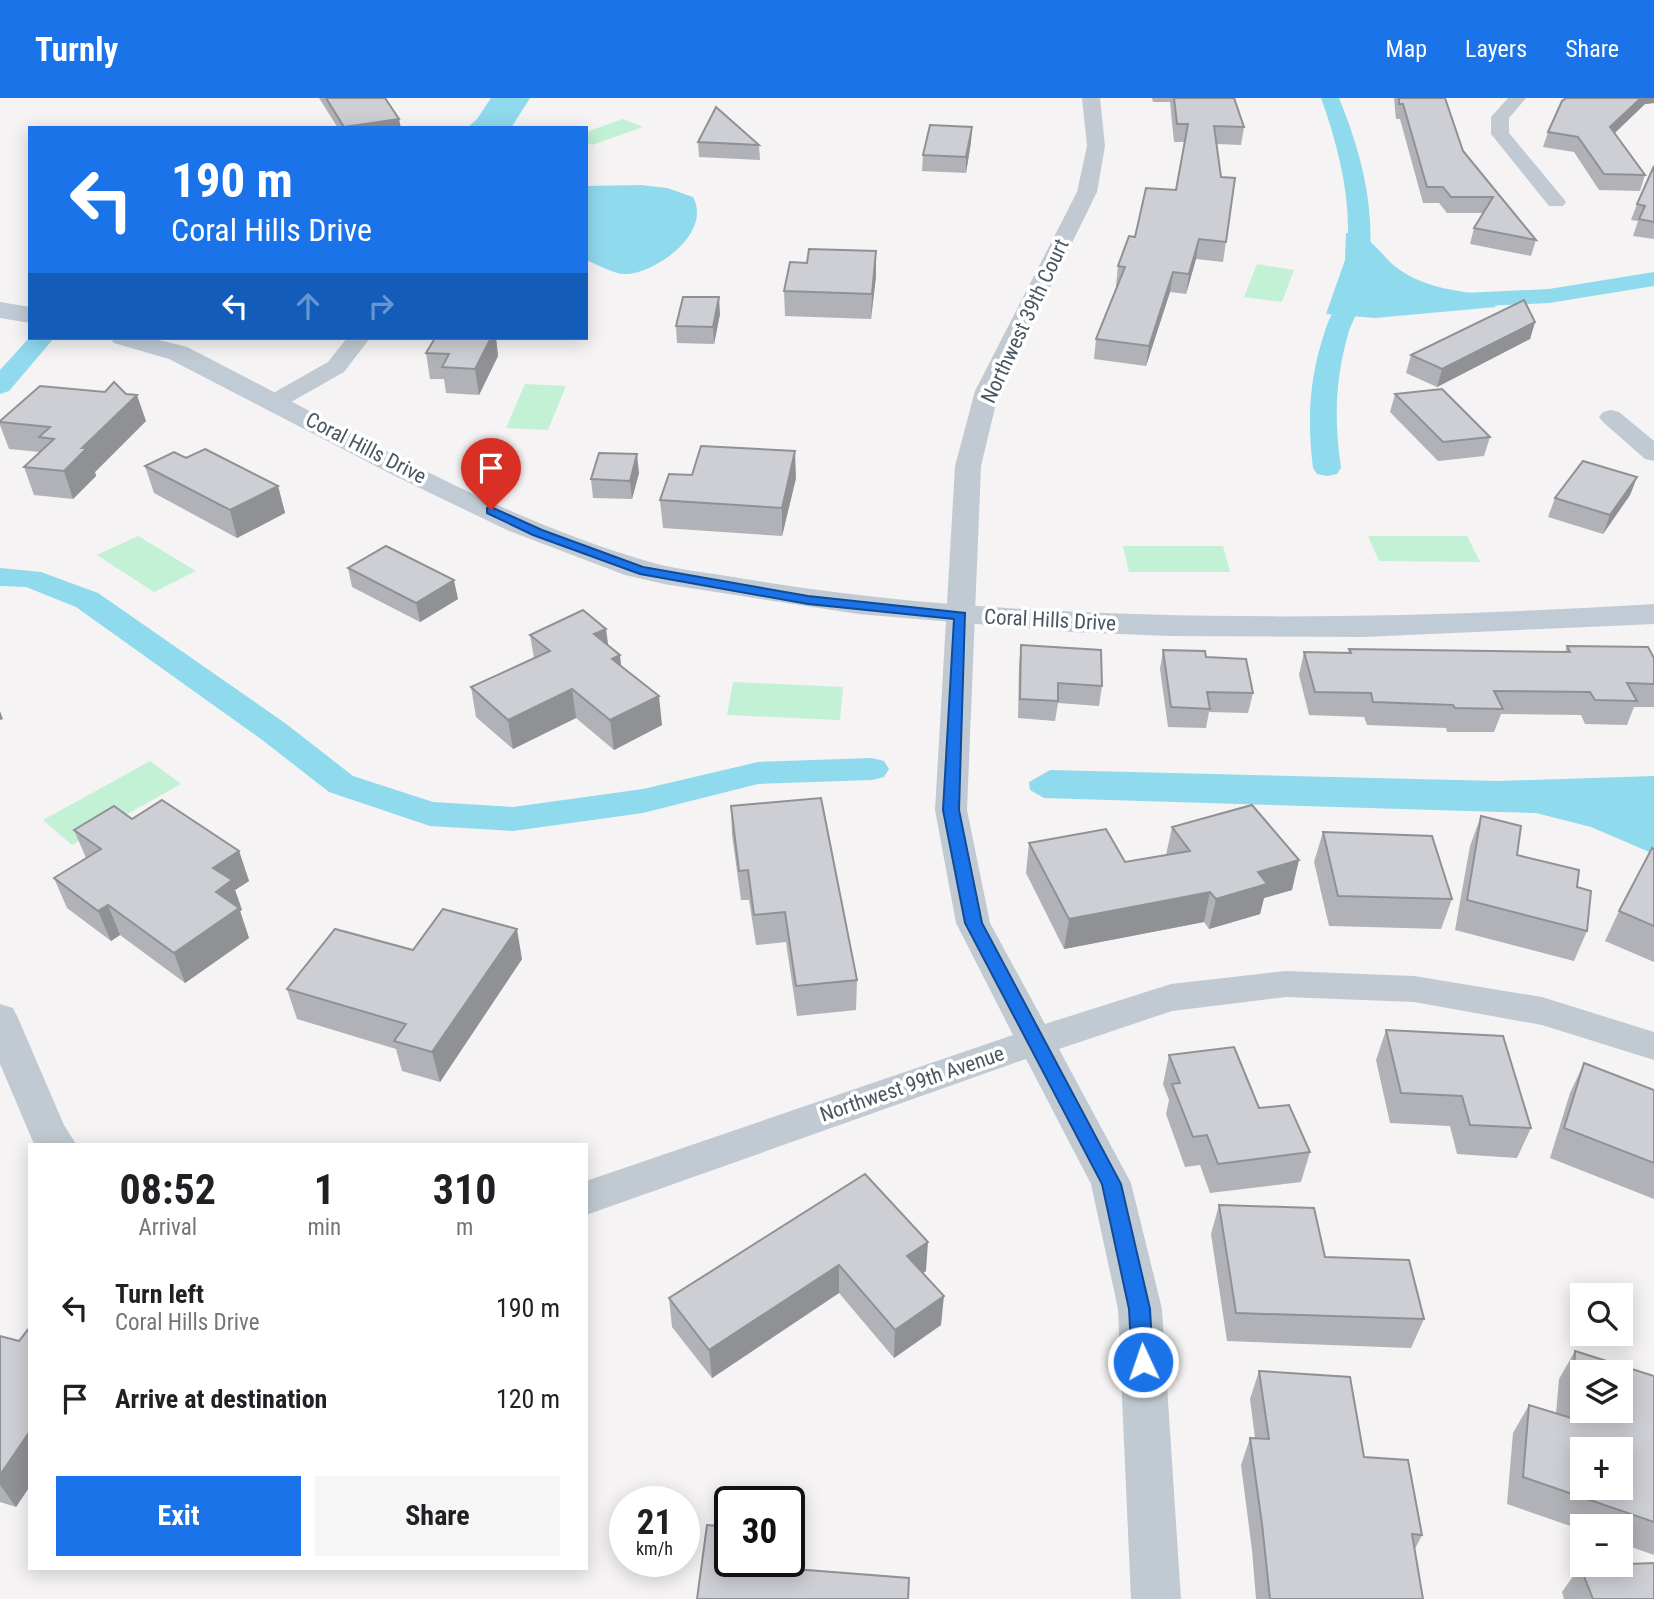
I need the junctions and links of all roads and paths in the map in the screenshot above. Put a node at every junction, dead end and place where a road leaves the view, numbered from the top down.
1 (1091, 98) edge
2 (1517, 98) edge
3 (1556, 202) dead end
4 (0, 310) edge
5 (28, 315) edge
6 (129, 340) edge
7 (357, 340) edge
8 (276, 401) junction
9 (1612, 417) dead end
10 (1654, 454) edge
11 (1654, 614) edge
12 (961, 616) junction
13 (0, 1018) edge
14 (1035, 1042) junction
15 (1654, 1046) edge
16 (55, 1143) edge
17 (588, 1197) edge
18 (1156, 1599) edge

1 - 12 street, Northwest 39th Court
2 - 3 street
4 - 5 street
6 - 8 street, Coral Hills Drive
7 - 8 street
8 - 12 street, Coral Hills Drive
9 - 10 street
11 - 12 street, Coral Hills Drive
12 - 14 street, Northwest 39th Court
13 - 16 street
14 - 15 street, Northwest 99th Avenue
14 - 17 street, Northwest 99th Avenue
14 - 18 street, Northwest 39th Court

